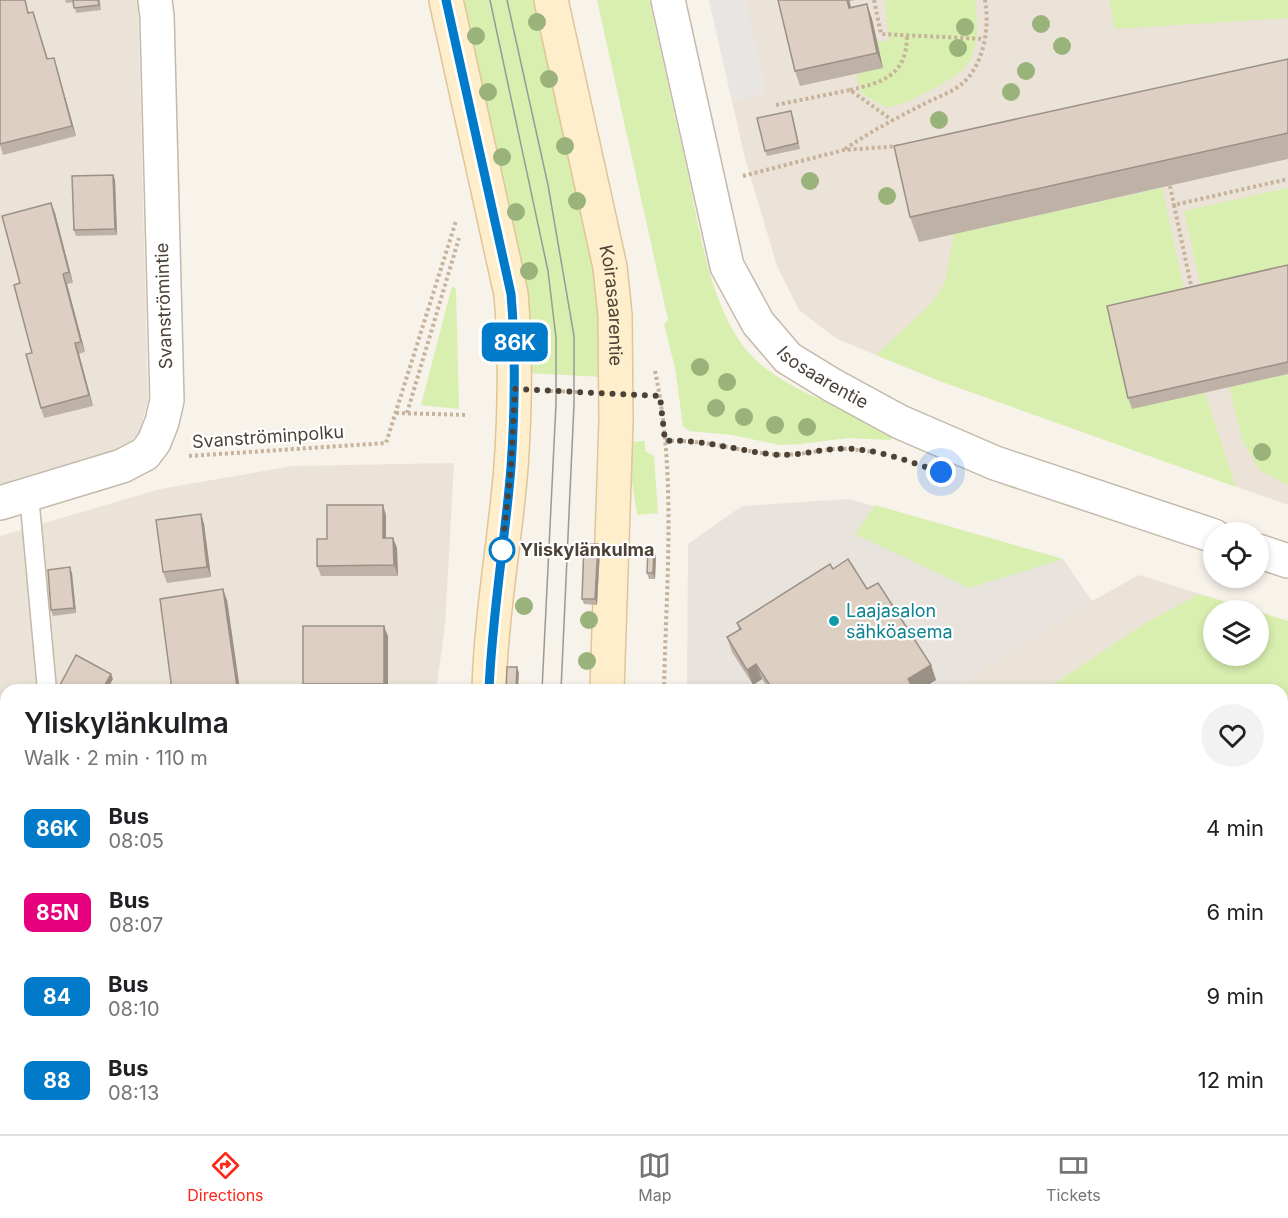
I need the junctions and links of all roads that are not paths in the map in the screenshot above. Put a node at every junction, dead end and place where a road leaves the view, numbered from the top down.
1 (155, 0) edge
2 (446, 0) edge
3 (551, 0) edge
4 (668, 0) edge
5 (14, 499) edge
6 (1203, 532) edge
7 (1269, 555) edge
8 (1288, 561) edge
9 (46, 684) edge
10 (489, 684) edge
11 (607, 684) edge

1 - 5 street, Svanströmintie
2 - 10 main road
3 - 11 main road, Koirasaarentie
4 - 6 street, Isosaarentie
5 - 9 lane
7 - 8 street

